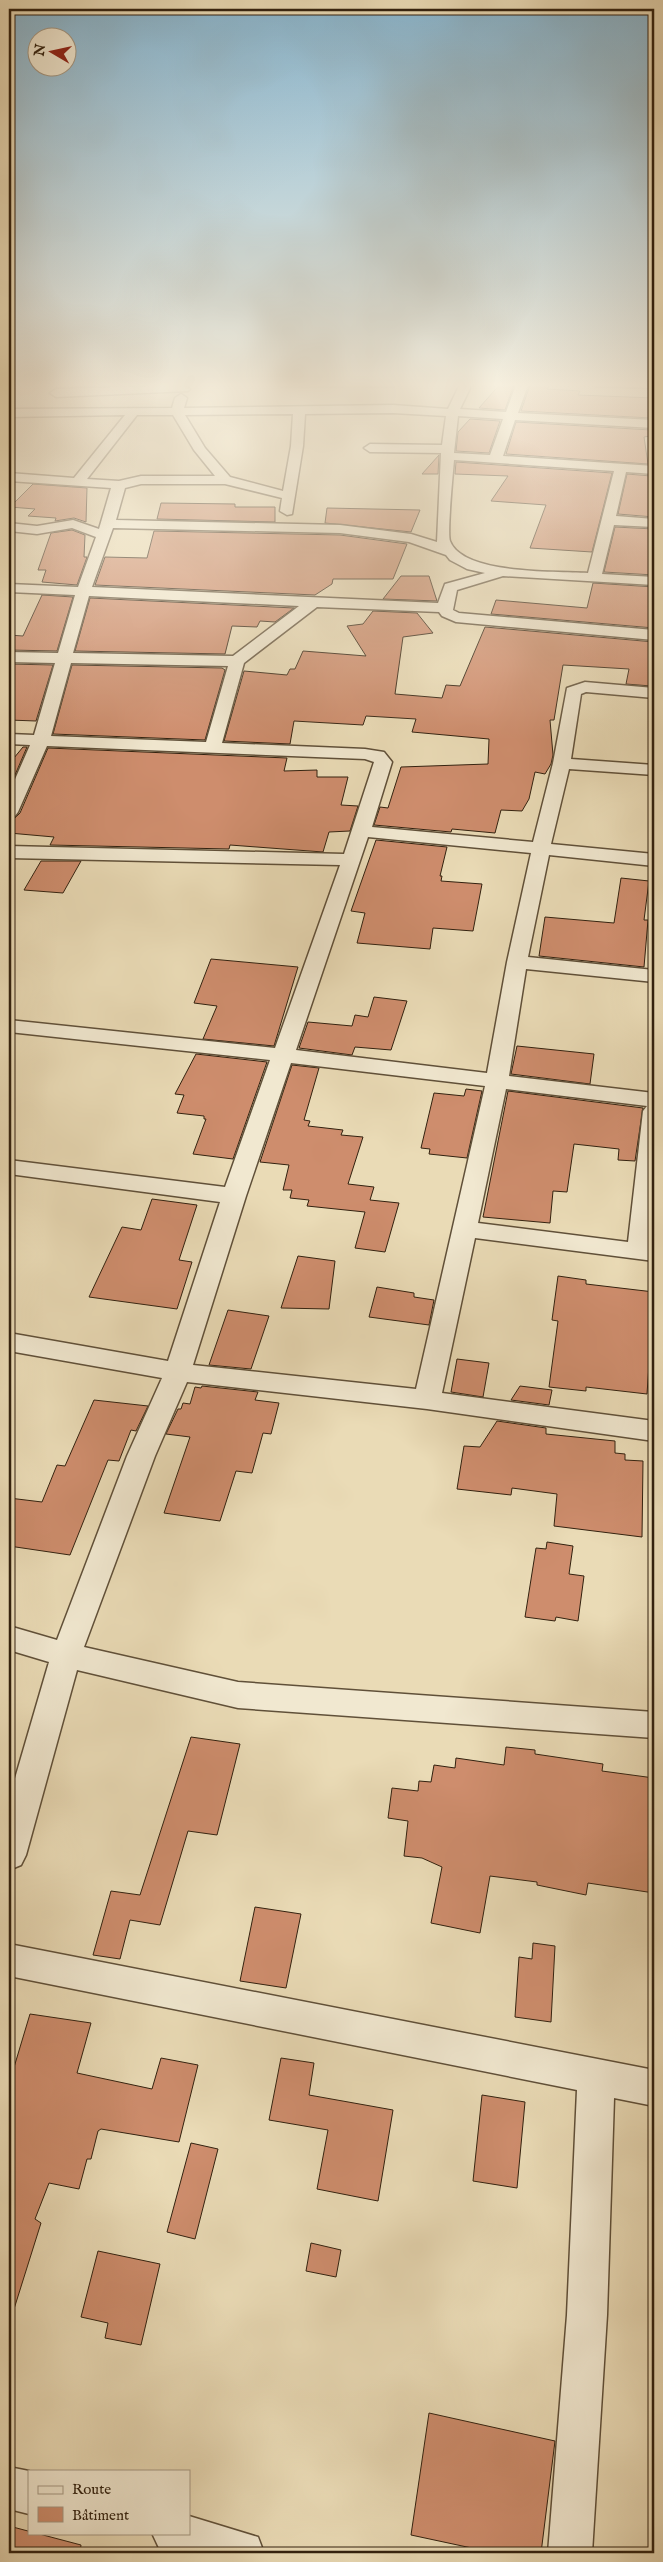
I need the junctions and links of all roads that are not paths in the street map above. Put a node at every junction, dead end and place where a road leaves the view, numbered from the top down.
1 (111, 502) edge
2 (288, 502) edge
3 (445, 502) edge
4 (612, 502) edge
5 (103, 519) junction
6 (607, 520) junction
7 (654, 523) edge
8 (73, 524) junction
9 (284, 526) junction
10 (9, 527) edge
11 (452, 552) junction
12 (501, 572) junction
13 (594, 576) junction
14 (654, 581) edge
15 (9, 588) edge
16 (83, 592) junction
17 (315, 601) junction
18 (444, 608) junction
19 (654, 635) edge
20 (9, 658) edge
21 (65, 659) junction
22 (237, 661) junction
23 (654, 692) edge
24 (9, 739) edge
25 (40, 740) junction
26 (214, 746) junction
27 (562, 763) junction
28 (654, 770) edge
29 (9, 812) edge
30 (361, 831) junction
31 (541, 849) junction
32 (9, 852) edge
33 (352, 860) junction
34 (654, 860) edge
35 (518, 962) junction
36 (654, 976) edge
37 (9, 1026) edge
38 (282, 1055) junction
39 (497, 1081) junction
40 (654, 1100) edge
41 (654, 1111) edge
42 (9, 1167) edge
43 (234, 1196) junction
44 (465, 1229) junction
45 (647, 1252) edge
46 (9, 1342) edge
47 (178, 1372) junction
48 (427, 1400) junction
49 (654, 1431) edge
50 (9, 1638) edge
51 (66, 1654) junction
52 (654, 1725) edge
53 (9, 1855) edge
54 (9, 1960) edge
55 (596, 2076) junction
56 (654, 2088) edge
57 (9, 2488) edge
58 (28, 2493) edge
59 (177, 2534) edge
60 (242, 2553) edge
61 (570, 2553) edge

1 - 5 street
2 - 9 street
3 - 11 street
4 - 6 street
5 - 8 street
5 - 8 street
5 - 9 street
5 - 16 street
6 - 7 street
6 - 13 street
8 - 10 street
9 - 11 street
11 - 12 street
12 - 13 street
12 - 18 street
13 - 14 street
15 - 16 street
16 - 17 street
16 - 21 street
17 - 18 street
17 - 22 street
18 - 19 street
20 - 21 street
21 - 22 street
21 - 25 street
22 - 26 street
23 - 27 street
24 - 25 street
25 - 26 street
25 - 29 street
26 - 30 street
27 - 28 street
27 - 31 street
30 - 31 street
30 - 33 street
31 - 34 street
31 - 35 street
32 - 33 street
33 - 38 street
35 - 36 street
35 - 39 street
37 - 38 street
38 - 39 street
38 - 43 street
39 - 40 street
39 - 44 street
41 - 45 street
42 - 43 street
43 - 47 street
44 - 45 street
44 - 48 street
46 - 47 street
47 - 48 street
47 - 51 street
48 - 49 street
50 - 51 street
51 - 52 street
51 - 53 street
54 - 55 street
55 - 56 street
55 - 61 street
57 - 58 street
59 - 60 street

